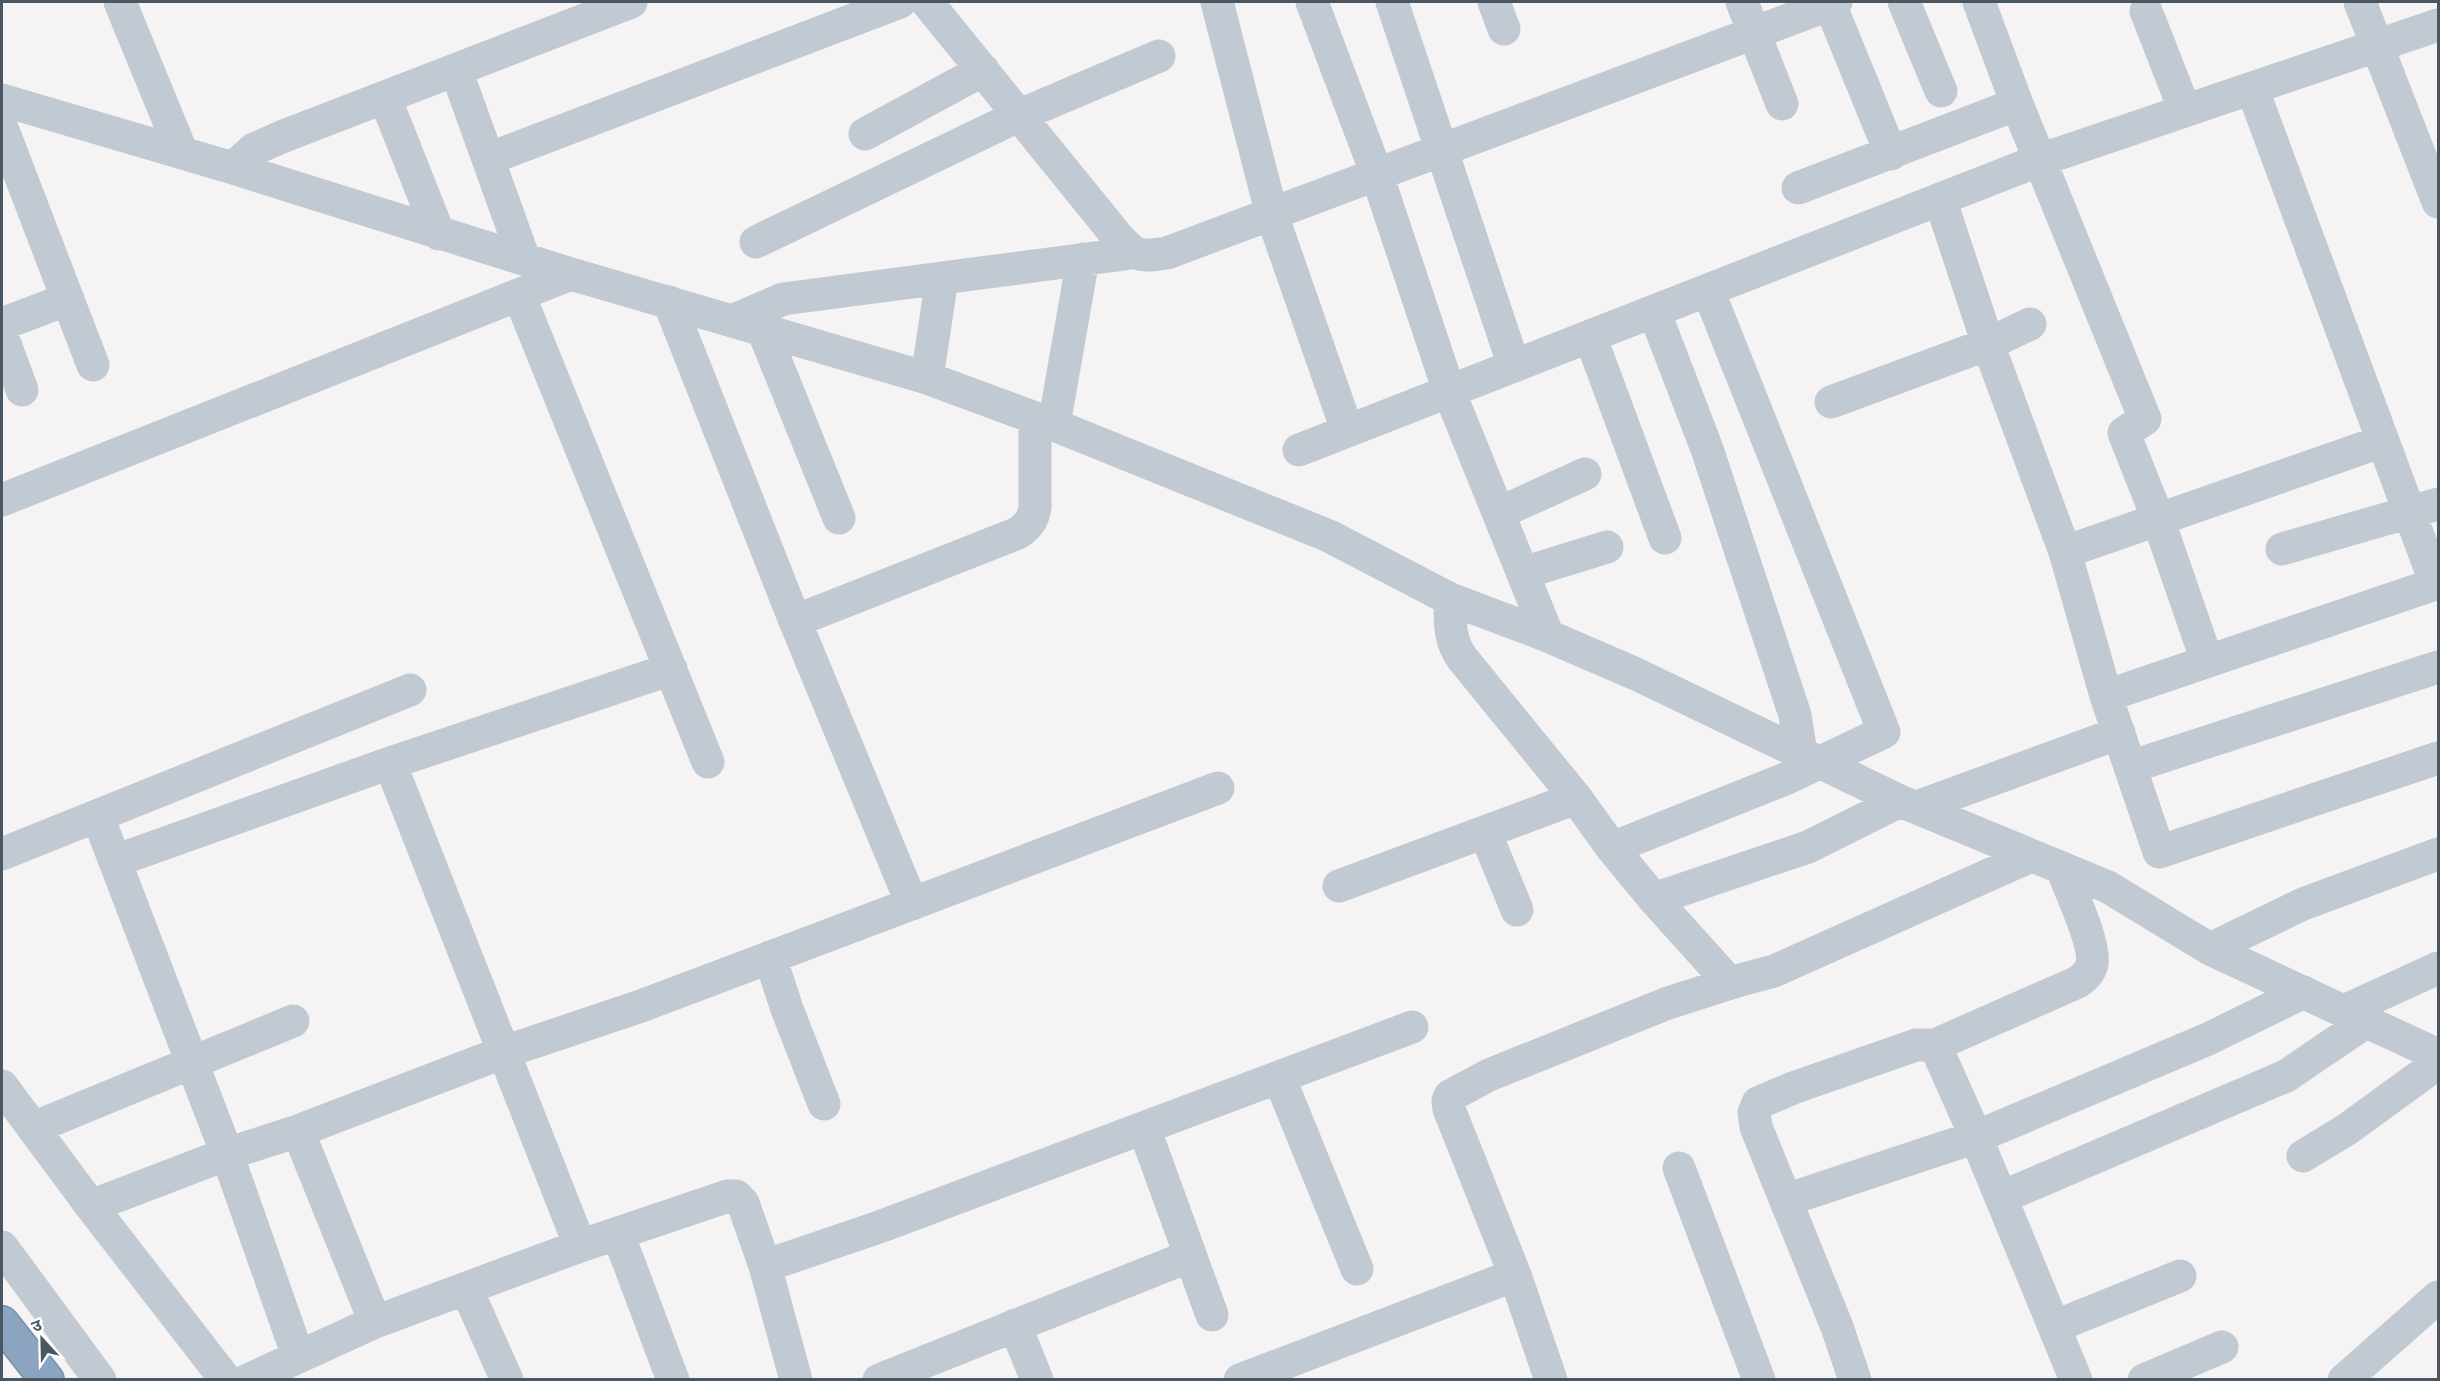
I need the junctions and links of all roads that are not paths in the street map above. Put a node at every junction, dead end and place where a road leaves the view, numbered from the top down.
1 (120, 2) edge
2 (631, 2) edge
3 (900, 2) edge
4 (927, 2) edge
5 (1217, 2) edge
6 (1312, 2) edge
7 (1392, 2) edge
8 (1742, 2) edge
9 (1831, 2) edge
10 (1904, 2) edge
11 (1979, 2) edge
12 (2360, 2) edge
13 (2146, 11) dead end
14 (2439, 26) edge
15 (1753, 33) junction
16 (2378, 46) junction
17 (1160, 56) dead end
18 (456, 70) junction
19 (983, 70) junction
20 (2252, 88) junction
21 (1941, 90) dead end
22 (385, 98) junction
23 (2, 100) edge
24 (1782, 104) dead end
25 (2017, 104) junction
26 (2185, 111) junction
27 (1020, 115) junction
28 (2, 128) edge
29 (865, 134) dead end
30 (2429, 148) edge
31 (1442, 150) junction
32 (182, 153) junction
33 (1891, 154) junction
34 (488, 159) junction
35 (2040, 160) junction
36 (233, 168) junction
37 (1377, 175) junction
38 (1798, 188) dead end
39 (1940, 199) junction
40 (2439, 202) edge
41 (1272, 215) junction
42 (439, 234) junction
43 (756, 242) dead end
44 (1132, 253) junction
45 (524, 259) junction
46 (1083, 259) junction
47 (571, 274) junction
48 (942, 278) junction
49 (1708, 290) junction
50 (519, 295) junction
51 (68, 299) junction
52 (669, 302) junction
53 (1654, 311) junction
54 (2, 324) edge
55 (2030, 324) dead end
56 (748, 325) junction
57 (2, 336) edge
58 (1590, 336) junction
59 (1988, 344) junction
60 (93, 365) dead end
61 (1514, 366) junction
62 (927, 378) junction
63 (22, 390) dead end
64 (1449, 391) junction
65 (1831, 402) dead end
66 (1044, 422) junction
67 (1347, 430) junction
68 (2383, 441) junction
69 (1299, 450) dead end
70 (1585, 474) dead end
71 (2, 500) edge
72 (2424, 508) edge
73 (1499, 513) junction
74 (839, 518) dead end
75 (2158, 519) junction
76 (1665, 538) dead end
77 (1607, 548) dead end
78 (2282, 549) dead end
79 (2065, 552) junction
80 (1523, 573) junction
81 (2437, 584) edge
82 (1450, 599) junction
83 (795, 621) junction
84 (1548, 636) junction
85 (2207, 661) junction
86 (2439, 667) edge
87 (671, 669) junction
88 (411, 690) dead end
89 (2106, 696) junction
90 (2119, 733) junction
91 (1810, 758) junction
92 (2439, 758) edge
93 (708, 762) dead end
94 (390, 763) junction
95 (2130, 767) junction
96 (1218, 788) dead end
97 (1576, 798) junction
98 (1908, 804) junction
99 (98, 817) junction
100 (1485, 832) junction
101 (1612, 848) junction
102 (2, 854) edge
103 (2439, 854) edge
104 (2031, 856) junction
105 (115, 861) junction
106 (2062, 869) junction
107 (1339, 886) dead end
108 (1654, 899) junction
109 (912, 904) junction
110 (1517, 910) dead end
111 (2210, 949) junction
112 (770, 957) junction
113 (2439, 968) edge
114 (1737, 981) junction
115 (2304, 992) junction
116 (2356, 1016) junction
117 (293, 1021) dead end
118 (1412, 1027) dead end
119 (1935, 1045) junction
120 (504, 1052) junction
121 (2439, 1055) edge
122 (191, 1062) junction
123 (2439, 1063) edge
124 (1279, 1077) junction
125 (2, 1086) edge
126 (824, 1104) dead end
127 (33, 1128) junction
128 (1144, 1128) junction
129 (298, 1131) junction
130 (1976, 1137) junction
131 (226, 1154) junction
132 (2303, 1156) dead end
133 (1679, 1168) dead end
134 (2002, 1197) junction
135 (1786, 1200) junction
136 (91, 1206) junction
137 (618, 1234) junction
138 (580, 1246) junction
139 (2, 1247) edge
140 (1190, 1256) junction
141 (765, 1266) junction
142 (1357, 1269) dead end
143 (1515, 1275) junction
144 (2180, 1276) dead end
145 (466, 1288) junction
146 (2439, 1297) edge
147 (1212, 1315) dead end
148 (375, 1322) junction
149 (2, 1323) edge
150 (1016, 1325) junction
151 (2056, 1326) junction
152 (2222, 1347) dead end
153 (298, 1356) junction
154 (47, 1380) edge
155 (100, 1380) edge
156 (226, 1380) edge
157 (248, 1380) edge
158 (507, 1380) edge
159 (673, 1380) edge
160 (796, 1380) edge
161 (879, 1380) edge
162 (1037, 1380) edge
163 (1240, 1380) edge
164 (1551, 1380) edge
165 (1759, 1380) edge
166 (1855, 1380) edge
167 (2076, 1380) edge
168 (2144, 1380) edge
169 (2344, 1380) edge

1 - 32 street
2 - 18 street
3 - 34 street
4 - 19 street
5 - 41 street
6 - 37 street
7 - 31 street
8 - 15 street
9 - 15 street
9 - 33 street
10 - 21 street
11 - 25 street
12 - 16 street
13 - 26 street
14 - 16 street
15 - 24 street
15 - 31 street
16 - 20 street
16 - 30 street
17 - 27 street
18 - 22 street
18 - 34 street
19 - 27 street
19 - 29 street
20 - 26 street
20 - 68 street
22 - 36 street
22 - 42 street
23 - 32 street
25 - 33 street
25 - 35 street
26 - 35 street
27 - 43 street
27 - 44 street
28 - 51 street
30 - 40 street
31 - 37 street
31 - 61 street
32 - 36 street
33 - 38 street
34 - 45 street
35 - 39 street
35 - 75 street
36 - 42 street
37 - 41 street
37 - 64 street
39 - 49 street
39 - 59 street
41 - 44 street
41 - 67 street
42 - 45 street
44 - 46 street
45 - 47 street
46 - 48 street
46 - 66 street
47 - 50 street
47 - 52 street
48 - 56 street
48 - 62 street
49 - 53 street
49 - 91 street
50 - 71 street
50 - 87 street
51 - 54 street
51 - 60 street
52 - 56 street
52 - 83 street
53 - 58 street
53 - 91 street
55 - 59 street
56 - 62 street
56 - 74 street
57 - 63 street
58 - 61 street
58 - 76 street
59 - 65 street
59 - 79 street
61 - 64 street
62 - 66 street
64 - 67 street
64 - 73 street
66 - 82 street
66 - 83 street
67 - 69 street
68 - 72 street
68 - 75 street
70 - 73 street
72 - 78 street
72 - 81 street
73 - 80 street
75 - 79 street
75 - 85 street
77 - 80 street
79 - 89 street
80 - 84 street
81 - 85 street
82 - 84 street
82 - 97 street
83 - 109 street
84 - 91 street
85 - 89 street
86 - 95 street
87 - 93 street
87 - 94 street
88 - 99 street
89 - 90 street
90 - 95 street
90 - 98 street
91 - 98 street
91 - 101 street
92 - 95 street
94 - 105 street
94 - 120 street
96 - 109 street
97 - 100 street
97 - 101 street
98 - 104 street
98 - 108 street
99 - 102 street
99 - 105 street
100 - 107 street
100 - 110 street
101 - 108 street
103 - 111 street
104 - 106 street
104 - 114 street
105 - 122 street
106 - 111 street
106 - 119 street
108 - 114 street
109 - 112 street
111 - 115 street
112 - 120 street
112 - 126 street
113 - 116 street
114 - 143 street
115 - 116 street
115 - 130 street
116 - 121 street
116 - 134 street
117 - 122 street
118 - 124 street
119 - 130 street
119 - 135 street
120 - 129 street
120 - 138 street
122 - 127 street
122 - 131 street
123 - 132 street
124 - 128 street
124 - 142 street
125 - 127 street
127 - 136 street
128 - 140 street
128 - 141 street
129 - 131 street
129 - 148 street
130 - 134 street
130 - 135 street
131 - 136 street
131 - 153 street
133 - 165 street
134 - 151 street
135 - 166 street
136 - 156 street
137 - 138 street
137 - 141 street
137 - 159 street
138 - 145 street
139 - 155 street
140 - 147 street
140 - 150 street
141 - 160 street
143 - 163 street
143 - 164 street
144 - 151 street
145 - 148 street
145 - 158 street
146 - 169 street
148 - 153 street
149 - 154 highway
150 - 161 street
150 - 162 street
151 - 167 street
152 - 168 street
153 - 157 street

